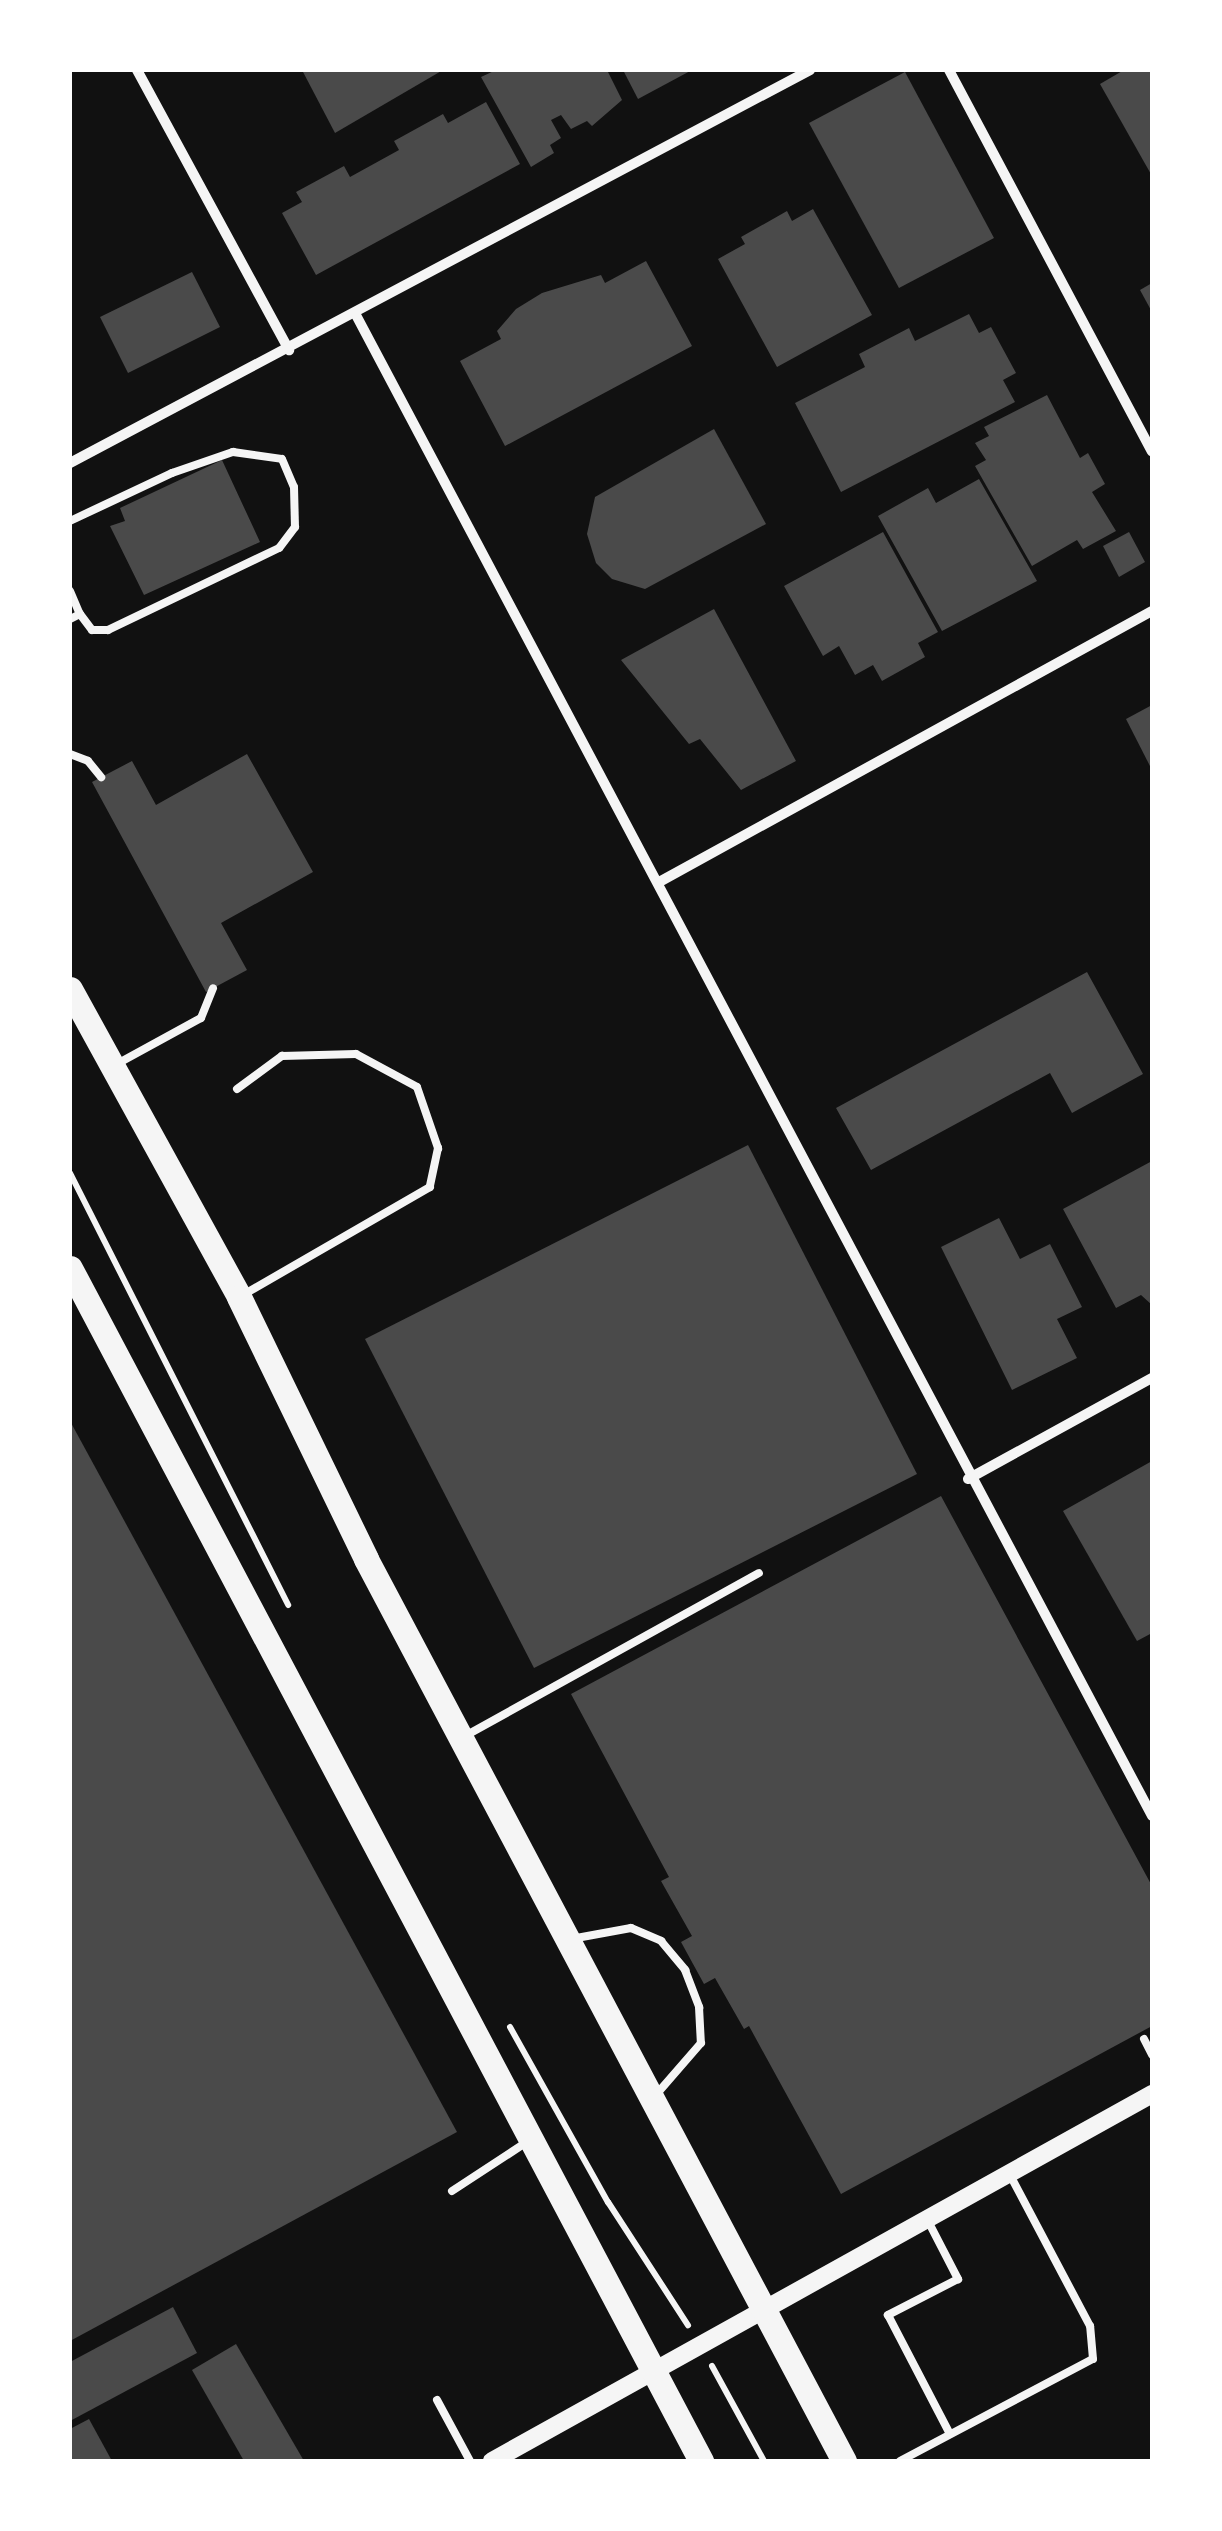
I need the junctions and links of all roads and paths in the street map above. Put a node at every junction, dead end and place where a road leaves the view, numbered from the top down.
1 (138, 70) edge
2 (810, 70) edge
3 (949, 70) edge
4 (356, 315) junction
5 (288, 350) junction
6 (1152, 451) edge
7 (70, 462) edge
8 (70, 521) edge
9 (70, 591) edge
10 (1152, 611) edge
11 (80, 614) junction
12 (70, 619) edge
13 (70, 754) edge
14 (101, 778) dead end
15 (661, 881) junction
16 (213, 988) dead end
17 (70, 989) edge
18 (110, 1067) junction
19 (238, 1088) dead end
20 (70, 1173) edge
21 (70, 1268) edge
22 (238, 1297) junction
23 (1152, 1378) edge
24 (968, 1478) junction
25 (759, 1574) dead end
26 (296, 1622) dead end
27 (460, 1739) junction
28 (1152, 1816) edge
29 (567, 1940) junction
30 (502, 2016) dead end
31 (1144, 2038) dead end
32 (1152, 2055) edge
33 (1152, 2094) edge
34 (652, 2099) junction
35 (531, 2139) junction
36 (1009, 2172) junction
37 (452, 2191) dead end
38 (926, 2218) junction
39 (765, 2308) junction
40 (701, 2345) junction
41 (652, 2367) junction
42 (437, 2400) dead end
43 (950, 2434) junction
44 (470, 2461) edge
45 (492, 2461) edge
46 (701, 2461) edge
47 (764, 2461) edge
48 (844, 2461) edge
49 (900, 2461) edge

1 - 5 street
2 - 4 street
3 - 6 street
4 - 5 street
4 - 15 street
5 - 7 street
8 - 11 lane
9 - 11 lane
10 - 15 street
11 - 12 lane
13 - 14 lane
15 - 24 street
16 - 18 lane
17 - 18 main road
18 - 22 main road
19 - 22 lane
20 - 26 path
21 - 35 main road
22 - 27 main road
23 - 24 street
24 - 28 street
25 - 27 lane
27 - 29 main road
29 - 34 main road
29 - 34 lane
30 - 40 path
31 - 32 lane
33 - 36 street
34 - 39 main road
35 - 37 lane
35 - 41 main road
36 - 38 street
36 - 43 lane
38 - 39 street
38 - 43 lane
39 - 40 street
39 - 48 main road
40 - 41 street
40 - 47 path
41 - 45 street
41 - 46 main road
42 - 44 lane
43 - 49 lane

